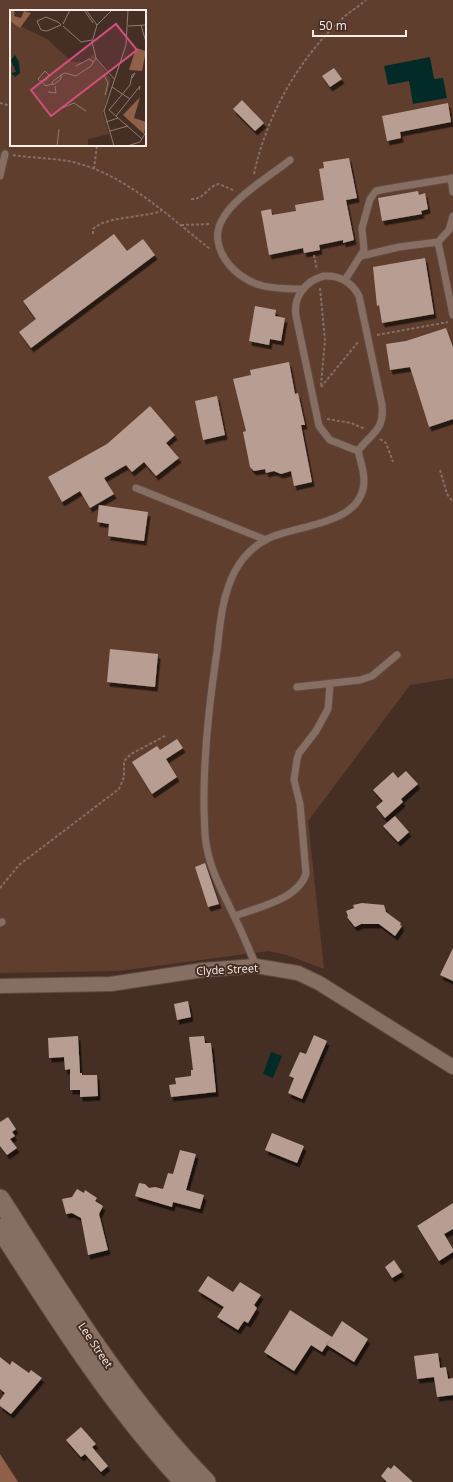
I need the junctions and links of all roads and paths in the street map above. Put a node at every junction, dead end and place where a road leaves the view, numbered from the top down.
1 (366, 0) edge
2 (0, 103) edge
3 (10, 106) edge
4 (97, 146) edge
5 (5, 154) joint
6 (290, 160) dead end
7 (94, 169) junction
8 (0, 176) edge
9 (452, 178) edge
10 (251, 190) junction
11 (453, 192) edge
12 (242, 197) junction
13 (191, 199) dead end
14 (161, 211) junction
15 (221, 221) junction
16 (453, 221) edge
17 (180, 225) junction
18 (93, 234) dead end
19 (438, 242) junction
20 (314, 255) dead end
21 (361, 256) junction
22 (228, 263) junction
23 (319, 278) junction
24 (344, 280) junction
25 (302, 289) junction
26 (453, 314) edge
27 (321, 386) dead end
28 (358, 451) junction
29 (440, 470) dead end
30 (136, 488) dead end
31 (453, 502) edge
32 (266, 540) junction
33 (398, 655) dead end
34 (330, 684) junction
35 (296, 687) dead end
36 (167, 736) dead end
37 (0, 888) edge
38 (234, 916) junction
39 (256, 966) junction
40 (0, 986) edge
41 (453, 1067) edge
42 (0, 1198) edge
43 (0, 1228) edge
44 (184, 1482) edge
45 (206, 1482) edge

1 - 10 path
2 - 3 path
4 - 7 path
5 - 7 path
5 - 8 lane
6 - 10 lane
7 - 14 path
9 - 11 lane
9 - 21 lane
10 - 12 lane
12 - 13 path
12 - 15 lane
14 - 17 path
14 - 18 path
15 - 17 path
15 - 22 lane
16 - 19 lane
17 - 22 path
19 - 21 lane
19 - 26 lane
20 - 23 path
21 - 24 lane
22 - 25 lane
23 - 24 lane
23 - 25 lane
23 - 27 path
24 - 28 lane
25 - 28 lane
28 - 32 lane
29 - 31 path
30 - 32 lane
32 - 38 lane
33 - 34 lane
34 - 35 lane
34 - 38 lane
36 - 37 path
38 - 39 lane
39 - 40 street, Clyde Street
39 - 41 street, Clyde Street
42 - 45 main road, Lee Street
43 - 44 main road, Lee Street

